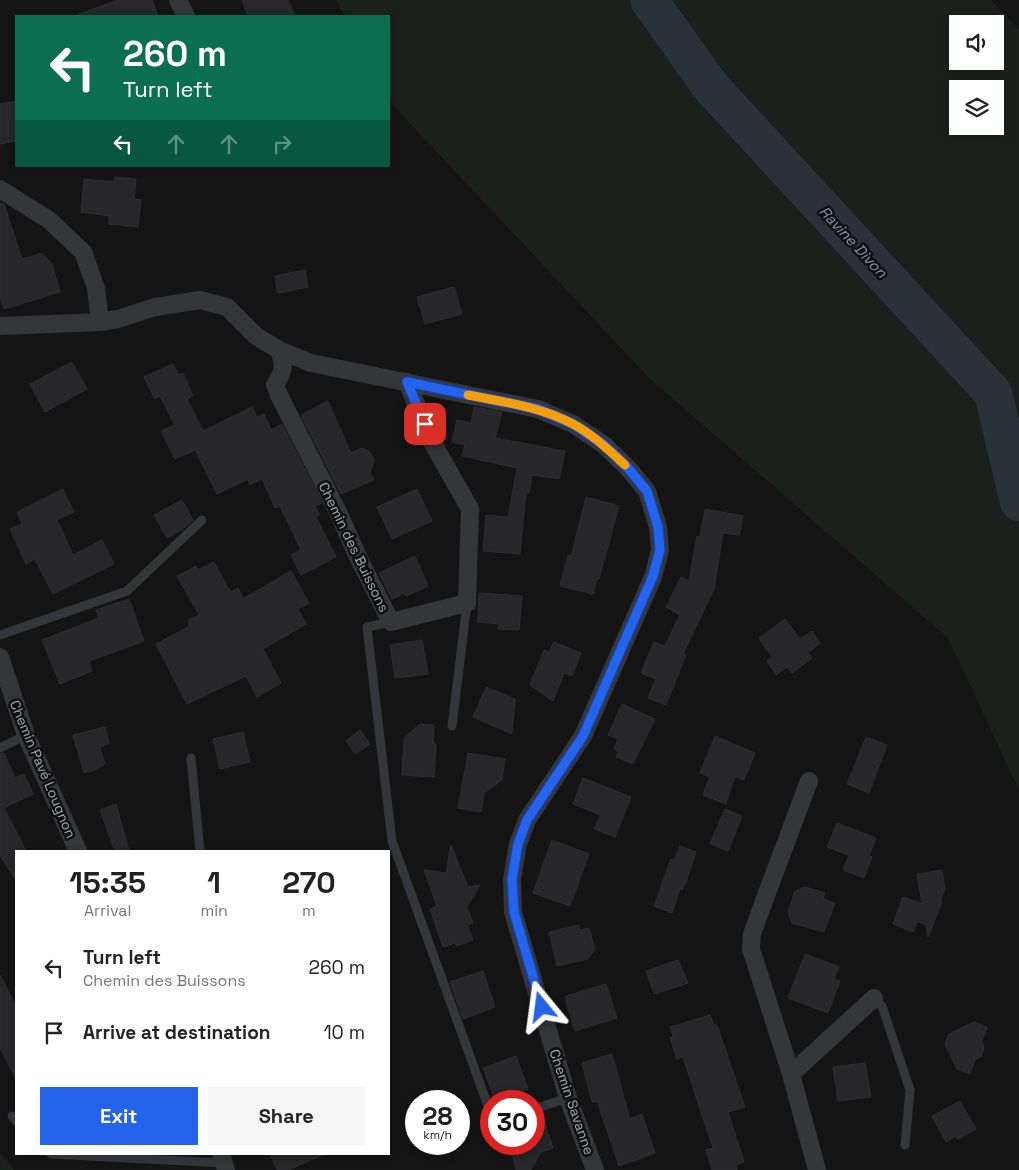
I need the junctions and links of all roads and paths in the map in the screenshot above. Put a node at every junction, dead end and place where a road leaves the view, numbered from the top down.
1 (178, 0) edge
2 (186, 15) edge
3 (0, 189) edge
4 (100, 322) junction
5 (0, 326) edge
6 (279, 350) junction
7 (407, 382) junction
8 (202, 520) dead end
9 (467, 603) junction
10 (391, 622) junction
11 (0, 635) edge
12 (0, 658) edge
13 (452, 726) dead end
14 (26, 735) junction
15 (0, 748) edge
16 (191, 758) dead end
17 (809, 781) dead end
18 (78, 850) edge
19 (200, 850) edge
20 (874, 998) joint
21 (790, 1074) junction
22 (482, 1090) edge
23 (568, 1098) junction
24 (545, 1105) edge
25 (905, 1145) dead end
26 (73, 1155) edge
27 (224, 1162) edge
28 (595, 1170) edge
29 (817, 1170) edge

1 - 2 street
3 - 4 street
4 - 5 street
4 - 6 street, Chemin Savanne
6 - 7 street, Chemin Savanne
6 - 10 street, Chemin des Buissons
7 - 9 street
7 - 23 street, Chemin Savanne
8 - 11 lane
9 - 10 street, Chemin des Buissons
9 - 13 lane
10 - 22 lane
12 - 14 street, Chemin Pavé Lougnon
14 - 15 lane
14 - 18 street, Chemin Pavé Lougnon
16 - 19 lane
17 - 21 street
20 - 21 street
20 - 25 lane
21 - 29 street
23 - 24 lane
23 - 28 street, Chemin Savanne
26 - 27 lane

